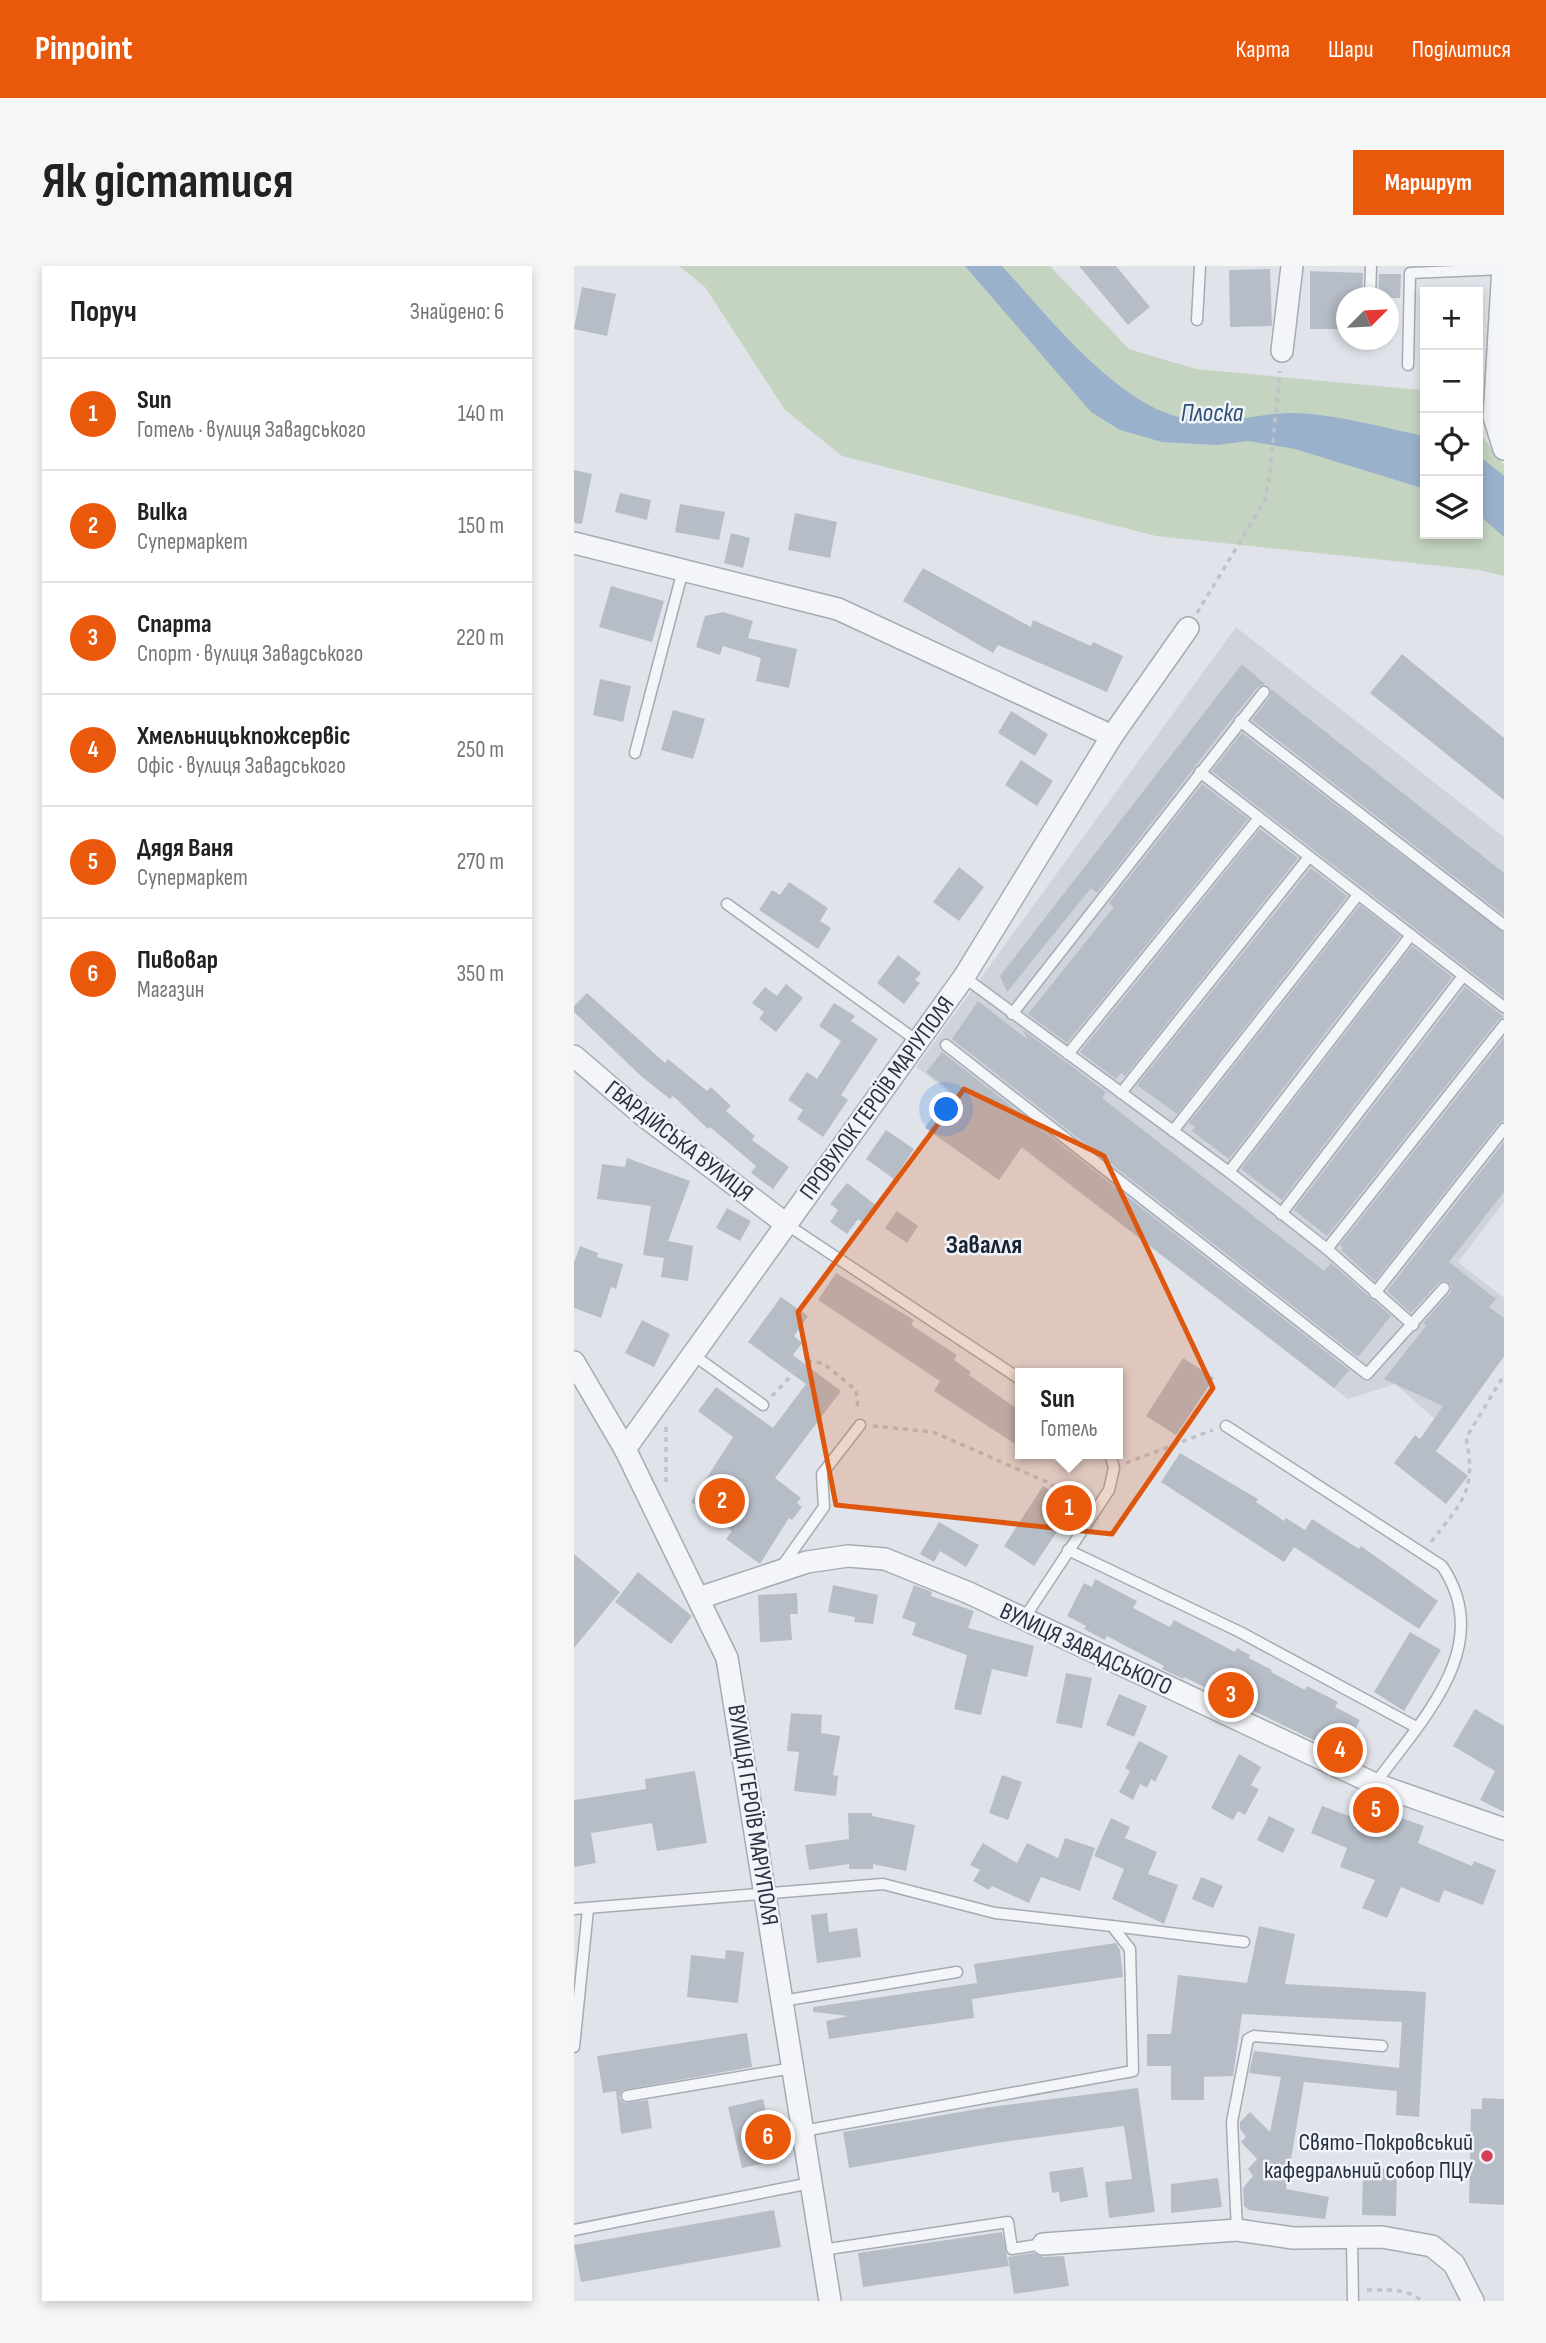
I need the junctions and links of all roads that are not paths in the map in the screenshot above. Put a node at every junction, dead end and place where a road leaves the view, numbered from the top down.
1 (1200, 266) edge
2 (1292, 266) edge
3 (1371, 266) edge
4 (1503, 268) edge
5 (1370, 287) edge
6 (1197, 320) dead end
7 (1282, 351) road end
8 (1408, 365) dead end
9 (1504, 449) edge
10 (574, 544) edge
11 (682, 570) junction
12 (1188, 628) road end
13 (1264, 692) dead end
14 (1240, 721) junction
15 (1112, 736) junction
16 (635, 753) dead end
17 (1200, 772) junction
18 (1259, 818) junction
19 (1309, 857) junction
20 (1358, 895) junction
21 (727, 904) dead end
22 (1504, 925) edge
23 (1411, 934) junction
24 (1463, 976) junction
25 (964, 977) junction
26 (1504, 1007) edge
27 (1012, 1014) junction
28 (1504, 1025) edge
29 (916, 1040) junction
30 (946, 1045) dead end
31 (1068, 1054) junction
32 (574, 1056) edge
33 (1121, 1093) junction
34 (1504, 1129) edge
35 (1173, 1130) junction
36 (1229, 1172) junction
37 (1281, 1213) junction
38 (786, 1224) junction
39 (1327, 1249) junction
40 (1444, 1287) dead end
41 (1375, 1293) junction
42 (1413, 1325) junction
43 (692, 1354) junction
44 (574, 1362) edge
45 (1015, 1376) edge
46 (763, 1405) road end
47 (860, 1425) road end
48 (1226, 1426) road end
49 (625, 1448) junction
50 (1111, 1459) edge
51 (1068, 1550) junction
52 (778, 1571) junction
53 (699, 1598) junction
54 (1023, 1620) junction
55 (1416, 1727) junction
56 (1375, 1784) junction
57 (1504, 1829) edge
58 (765, 1893) junction
59 (574, 1909) edge
60 (588, 1909) junction
61 (1112, 1926) junction
62 (1244, 1942) dead end
63 (957, 1972) dead end
64 (782, 2001) junction
65 (1382, 2046) dead end
66 (574, 2047) edge
67 (793, 2068) junction
68 (627, 2096) dead end
69 (803, 2131) junction
70 (811, 2183) junction
71 (574, 2230) edge
72 (1237, 2230) junction
73 (1352, 2237) junction
74 (1043, 2244) joint
75 (822, 2250) junction
76 (1353, 2296) edge
77 (831, 2301) edge
78 (1473, 2301) edge

1 - 6 lane
2 - 7 street
3 - 5 lane
4 - 8 lane
4 - 9 street
10 - 11 street
11 - 15 street
11 - 16 lane
12 - 15 street, ПРОВУЛОК ГЕРОЇВ МАРІУПОЛЯ
13 - 14 lane
14 - 17 lane
14 - 22 lane
15 - 25 street, ПРОВУЛОК ГЕРОЇВ МАРІУПОЛЯ
17 - 18 lane
17 - 27 lane
18 - 19 lane
18 - 31 lane
19 - 20 lane
19 - 33 lane
20 - 23 lane
20 - 35 lane
21 - 29 lane
23 - 24 lane
23 - 36 lane
24 - 26 lane
24 - 37 lane
25 - 27 lane
25 - 29 street, ПРОВУЛОК ГЕРОЇВ МАРІУПОЛЯ
27 - 31 lane
28 - 39 lane
29 - 38 street, ПРОВУЛОК ГЕРОЇВ МАРІУПОЛЯ
30 - 42 lane
31 - 33 lane
32 - 38 street, ГВАРДІЙСЬКА ВУЛИЦЯ
33 - 35 lane
34 - 41 lane
35 - 36 lane
36 - 37 lane
37 - 39 lane
38 - 43 street, ПРОВУЛОК ГЕРОЇВ МАРІУПОЛЯ
38 - 45 lane
39 - 41 lane
40 - 42 lane
41 - 42 lane
43 - 46 lane
43 - 49 street, ПРОВУЛОК ГЕРОЇВ МАРІУПОЛЯ
44 - 49 street, ВУЛИЦЯ ГЕРОЇВ МАРІУПОЛЯ
47 - 52 lane
48 - 55 lane
49 - 53 street, ВУЛИЦЯ ГЕРОЇВ МАРІУПОЛЯ
50 - 51 lane
51 - 54 lane
51 - 55 lane
52 - 53 street, ВУЛИЦЯ ЗАВАДСЬКОГО
52 - 54 street, ВУЛИЦЯ ЗАВАДСЬКОГО
53 - 58 street, ВУЛИЦЯ ГЕРОЇВ МАРІУПОЛЯ
54 - 56 street, ВУЛИЦЯ ЗАВАДСЬКОГО
55 - 56 lane
56 - 57 street, ВУЛИЦЯ ЗАВАДСЬКОГО
58 - 60 lane
58 - 61 lane
58 - 64 street, ВУЛИЦЯ ГЕРОЇВ МАРІУПОЛЯ
59 - 60 lane
60 - 66 lane
61 - 62 lane
61 - 69 lane
63 - 64 lane
64 - 67 street, ВУЛИЦЯ ГЕРОЇВ МАРІУПОЛЯ
65 - 72 lane
67 - 68 lane
67 - 69 street, ВУЛИЦЯ ГЕРОЇВ МАРІУПОЛЯ
69 - 70 street, ВУЛИЦЯ ГЕРОЇВ МАРІУПОЛЯ
70 - 71 lane
70 - 75 street, ВУЛИЦЯ ГЕРОЇВ МАРІУПОЛЯ
72 - 73 street
72 - 74 street
73 - 76 lane
73 - 78 street
74 - 75 lane
75 - 77 street, ВУЛИЦЯ ГЕРОЇВ МАРІУПОЛЯ

